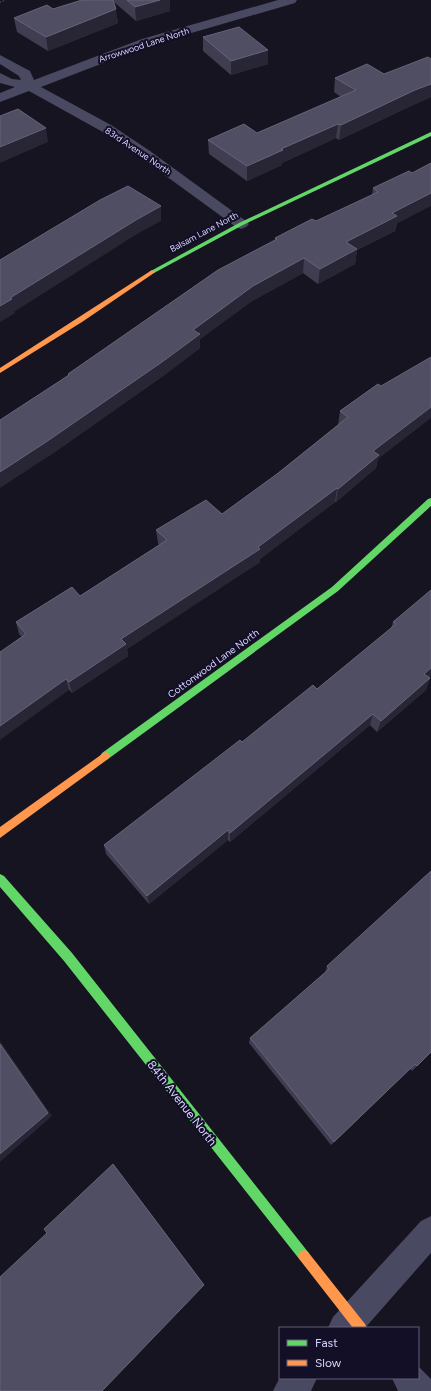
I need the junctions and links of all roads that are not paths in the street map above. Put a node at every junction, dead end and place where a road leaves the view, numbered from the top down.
1 (291, 0) edge
2 (0, 59) edge
3 (0, 77) edge
4 (30, 86) junction
5 (0, 98) edge
6 (431, 134) edge
7 (241, 224) junction
8 (0, 371) edge
9 (431, 501) edge
10 (0, 832) edge
11 (0, 879) edge
12 (431, 1231) edge
13 (353, 1325) edge
14 (300, 1379) edge
15 (409, 1379) edge
16 (289, 1391) edge
17 (420, 1391) edge

1 - 4 street, Arrowwood Lane North
2 - 4 street, 83rd Avenue North
3 - 4 street, 83rd Avenue North
4 - 5 street, Arrowwood Lane North
4 - 7 street, 83rd Avenue North
6 - 7 street, Balsam Lane North
7 - 8 street, Balsam Lane North
9 - 10 street, Cottonwood Lane North
11 - 13 street, 84th Avenue North
12 - 13 street
14 - 16 street
15 - 17 street

